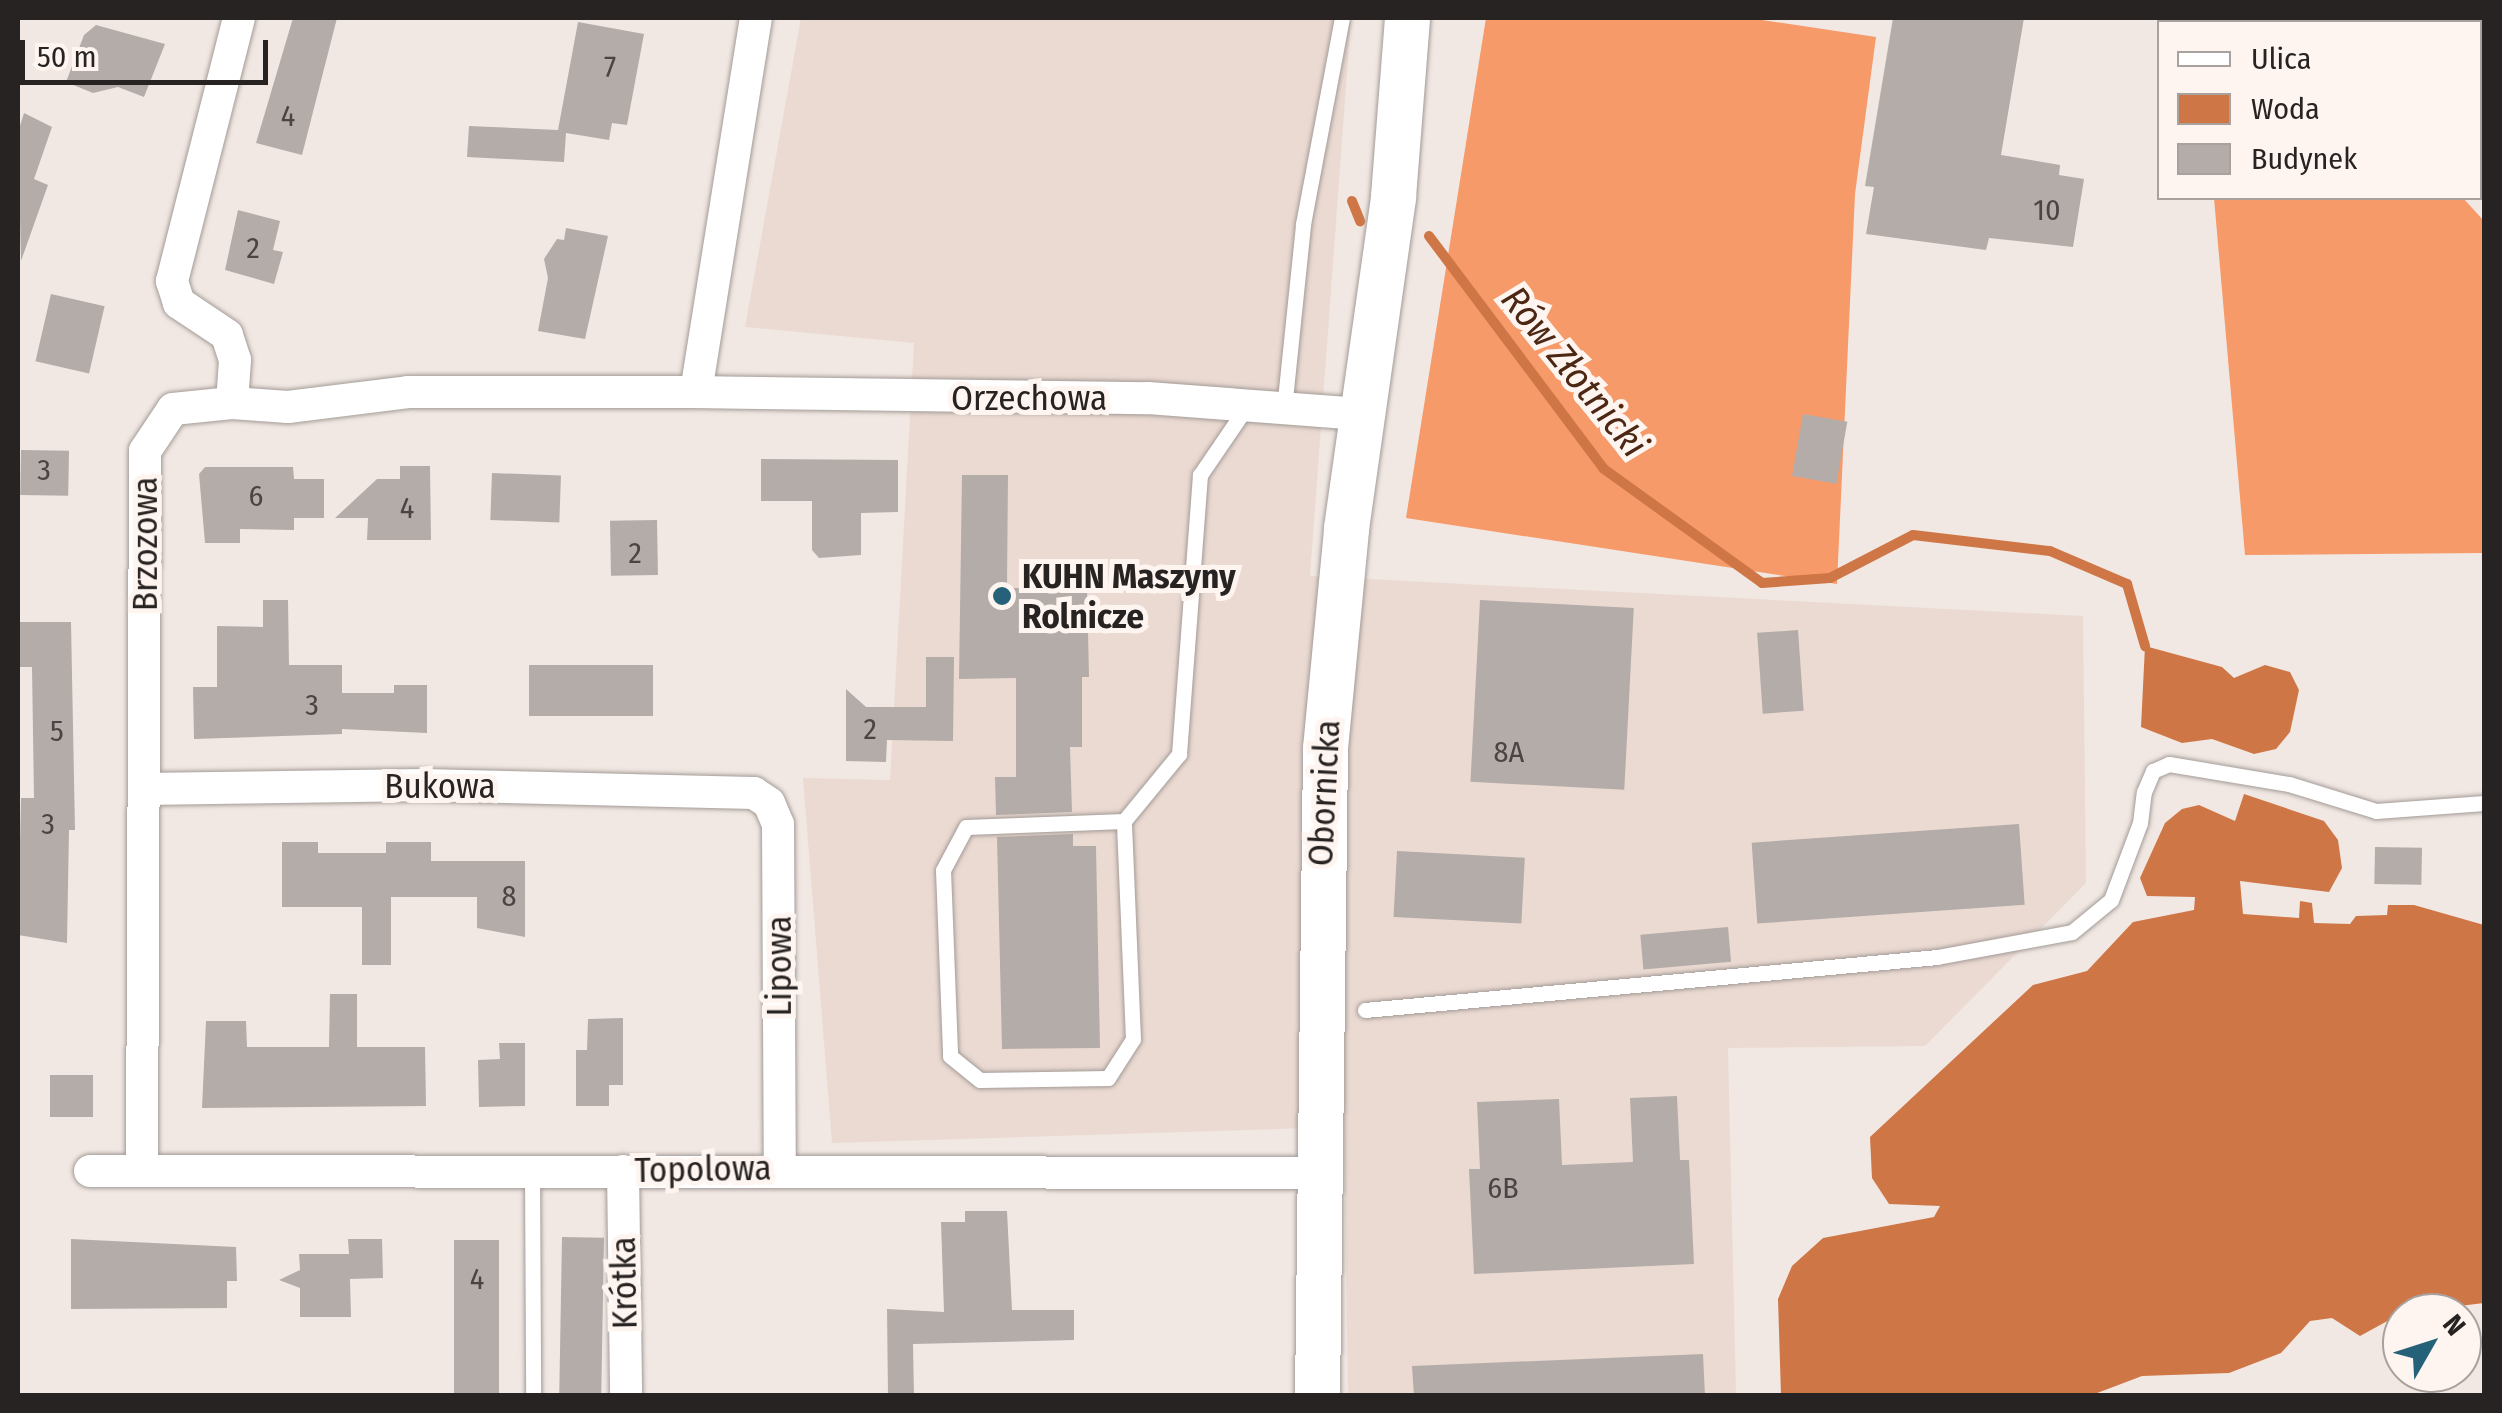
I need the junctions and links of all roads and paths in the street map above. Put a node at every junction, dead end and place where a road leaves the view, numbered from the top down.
1 (239, 18) edge
2 (756, 18) edge
3 (1342, 18) edge
4 (1408, 18) edge
5 (1438, 18) edge
6 (1393, 196) junction
7 (696, 392) junction
8 (232, 403) junction
9 (1245, 409) junction
10 (1284, 412) junction
11 (1360, 414) junction
12 (735, 788) joint
13 (144, 789) junction
14 (2484, 802) edge
15 (1124, 821) junction
16 (1366, 1010) dead end
17 (780, 1168) junction
18 (90, 1171) dead end
19 (142, 1171) junction
20 (532, 1171) junction
21 (623, 1171) junction
22 (1317, 1173) junction
23 (533, 1396) edge
24 (626, 1396) edge
25 (1317, 1396) edge

1 - 8 street
2 - 7 street
3 - 10 lane
4 - 6 main road, Obornicka
5 - 6 main road, Obornicka
6 - 11 main road, Obornicka
7 - 8 street, Orzechowa
7 - 9 street, Orzechowa
8 - 13 street, Brzozowa
9 - 10 street, Orzechowa
9 - 15 lane
10 - 11 street, Orzechowa
11 - 22 main road, Obornicka
12 - 13 street, Bukowa
12 - 17 street, Lipowa
13 - 19 street, Brzozowa
14 - 16 lane
15 - 15 lane
17 - 21 street, Topolowa
17 - 22 street, Topolowa
18 - 19 street, Topolowa
19 - 20 street, Topolowa
20 - 21 street, Topolowa
20 - 23 lane
21 - 24 street, Krótka
22 - 25 main road, Obornicka

